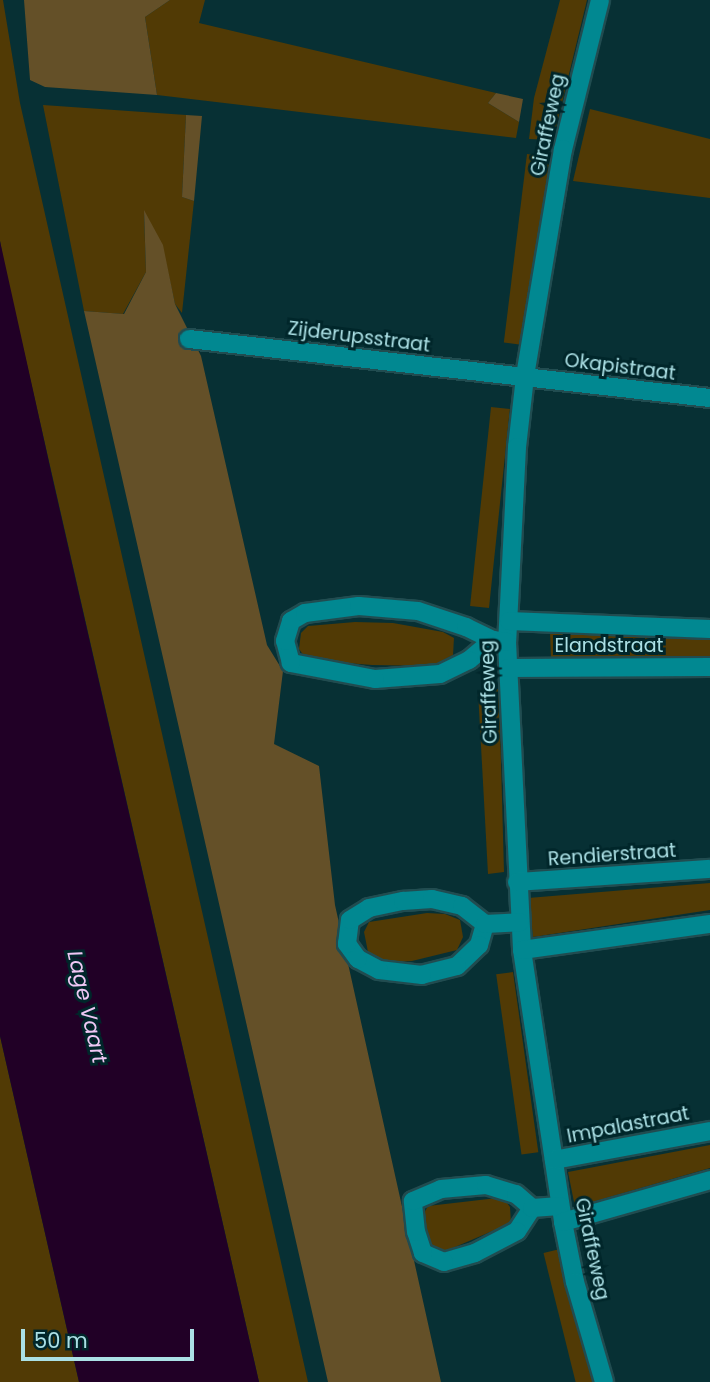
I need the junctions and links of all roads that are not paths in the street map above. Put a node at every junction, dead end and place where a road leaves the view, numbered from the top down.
1 (600, 0) edge
2 (189, 338) dead end
3 (525, 377) junction
4 (710, 398) edge
5 (509, 621) junction
6 (710, 629) edge
7 (500, 641) junction
8 (710, 667) edge
9 (508, 668) junction
10 (710, 869) edge
11 (517, 882) junction
12 (520, 922) junction
13 (710, 924) edge
14 (485, 925) junction
15 (522, 950) junction
16 (710, 1131) edge
17 (554, 1160) junction
18 (710, 1180) edge
19 (532, 1208) junction
20 (562, 1214) junction
21 (604, 1382) edge

1 - 3 street, Giraffeweg
2 - 3 street, Zijderupsstraat
3 - 4 street, Okapistraat
3 - 5 street, Giraffeweg
5 - 6 street, Elandstraat
5 - 7 street, Giraffeweg
7 - 7 street
7 - 9 street, Giraffeweg
8 - 9 street, Elandstraat
9 - 11 street, Giraffeweg
10 - 11 street, Rendierstraat
11 - 12 street, Giraffeweg
12 - 14 street
12 - 15 street, Giraffeweg
13 - 15 street
14 - 14 street
15 - 17 street, Giraffeweg
16 - 17 street, Impalastraat
17 - 20 street, Giraffeweg
18 - 20 street
19 - 19 street
19 - 20 street
20 - 21 street, Giraffeweg

